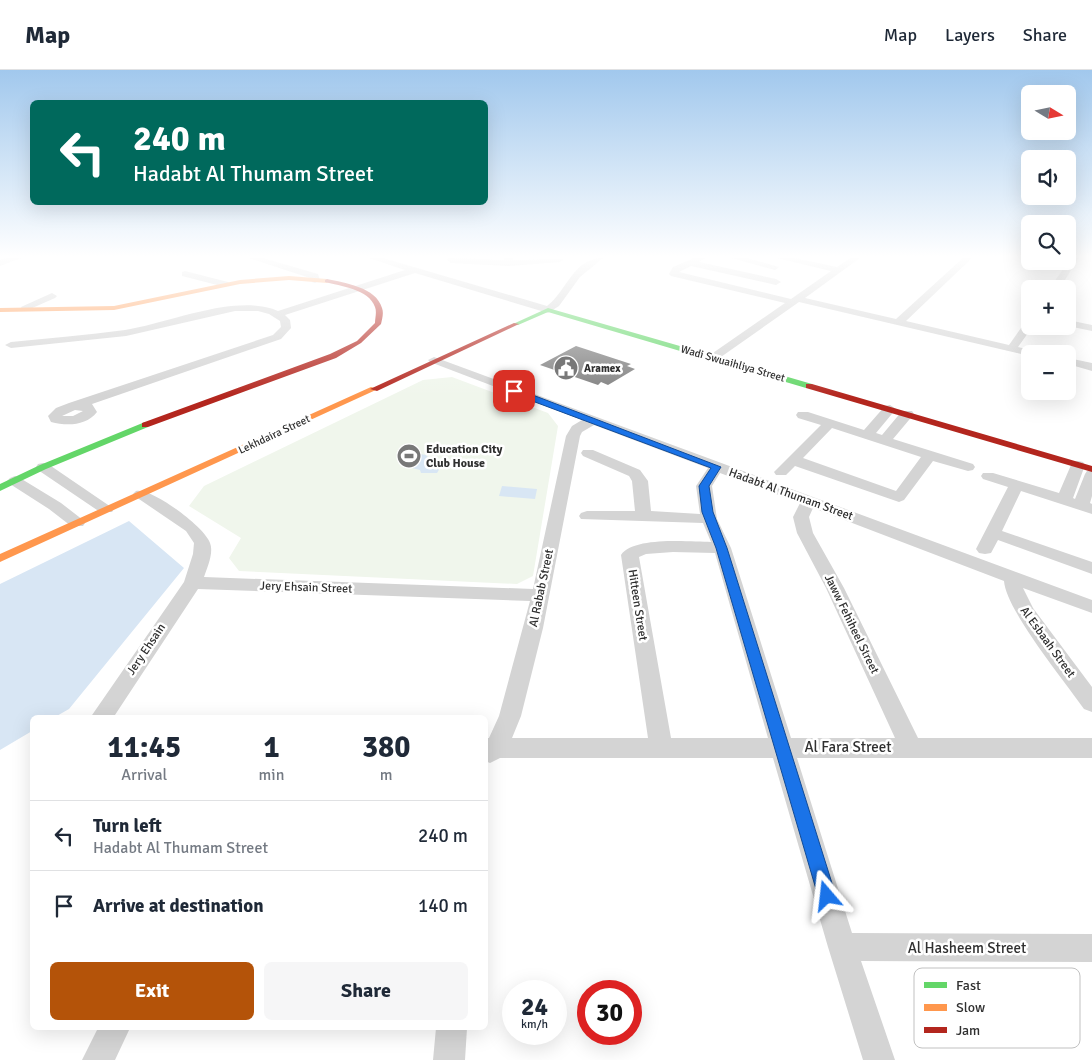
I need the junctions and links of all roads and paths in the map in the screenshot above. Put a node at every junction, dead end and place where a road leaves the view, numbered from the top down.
1 (33, 304) edge
2 (138, 304) edge
3 (308, 304) edge
4 (376, 304) edge
5 (529, 304) edge
6 (557, 304) edge
7 (789, 304) edge
8 (815, 304) edge
9 (918, 304) edge
10 (26, 307) junction
11 (0, 310) edge
12 (548, 310) junction
13 (278, 314) junction
14 (899, 322) junction
15 (1076, 325) edge
16 (1092, 328) edge
17 (1021, 335) edge
18 (4, 346) edge
19 (1012, 348) junction
20 (1021, 350) edge
21 (714, 357) junction
22 (434, 360) junction
23 (1076, 363) edge
24 (1092, 367) edge
25 (100, 397) junction
26 (74, 406) junction
27 (89, 407) junction
28 (890, 409) junction
29 (907, 414) junction
30 (803, 415) dead end
31 (594, 420) junction
32 (830, 423) junction
33 (868, 435) junction
34 (884, 441) junction
35 (588, 453) dead end
36 (930, 455) junction
37 (793, 460) junction
38 (43, 467) junction
39 (716, 467) junction
40 (968, 467) dead end
41 (1085, 467) edge
42 (781, 472) dead end
43 (1092, 474) edge
44 (988, 476) dead end
45 (15, 481) junction
46 (1017, 485) junction
47 (0, 488) edge
48 (141, 494) junction
49 (85, 496) junction
50 (899, 497) junction
51 (1064, 500) junction
52 (808, 501) junction
53 (1086, 507) edge
54 (58, 508) junction
55 (106, 509) junction
56 (889, 511) dead end
57 (587, 516) dead end
58 (644, 516) junction
59 (708, 516) junction
60 (77, 523) junction
61 (993, 533) junction
62 (722, 548) junction
63 (985, 549) dead end
64 (0, 558) edge
65 (1092, 568) edge
66 (1013, 578) junction
67 (193, 583) junction
68 (540, 595) junction
69 (1092, 607) edge
70 (1092, 703) edge
71 (103, 715) edge
72 (782, 747) junction
73 (661, 748) junction
74 (911, 748) junction
75 (1092, 748) edge
76 (489, 751) edge
77 (842, 947) junction
78 (1092, 948) edge
79 (113, 1030) edge
80 (452, 1030) edge
81 (98, 1060) edge
82 (449, 1060) edge
83 (879, 1060) edge

1 - 10 street
2 - 10 street
3 - 13 street
4 - 38 street
5 - 12 street, Wadi Swuaihliya Street
6 - 12 street
7 - 21 street
8 - 14 street
9 - 14 street
10 - 11 street
12 - 21 street, Wadi Swuaihliya Street
12 - 22 street, Lekhdaira Street
13 - 18 street
13 - 25 street
14 - 19 street
15 - 16 street
17 - 19 street
19 - 20 street
21 - 28 street, Wadi Swuaihliya Street
22 - 31 street, Hadabt Al Thumam Street
22 - 48 street, Lekhdaira Street
23 - 24 street
25 - 26 street
25 - 27 street
26 - 27 street
26 - 27 street
28 - 29 street, Wadi Swuaihliya Street
28 - 33 street
29 - 34 street
29 - 41 street, Wadi Swuaihliya Street
30 - 32 street
31 - 39 street, Hadabt Al Thumam Street
31 - 68 street, Al Rabab Street
32 - 33 street
32 - 37 street
33 - 34 street
34 - 36 street
35 - 58 street
36 - 40 street
36 - 50 street
37 - 42 street
37 - 50 street
38 - 45 street
38 - 49 street
39 - 52 street, Hadabt Al Thumam Street
39 - 59 street
41 - 51 street
43 - 53 street
44 - 46 street
45 - 47 street
45 - 54 street
46 - 51 street
46 - 61 street
48 - 55 street, Lekhdaira Street
48 - 67 street
49 - 54 street
49 - 55 street
50 - 56 street
51 - 53 street
52 - 66 street, Hadabt Al Thumam Street
52 - 74 street, Jaww Fehiheel Street
54 - 60 street
55 - 60 street, Lekhdaira Street
57 - 58 street
58 - 59 street
59 - 62 street
60 - 64 street, Lekhdaira Street
61 - 63 street
61 - 65 street
62 - 72 street
62 - 73 street, Hitteen Street
66 - 69 street, Hadabt Al Thumam Street
66 - 70 street, Al Esbaah Street
67 - 68 street, Jery Ehsain Street
67 - 71 street, Jery Ehsain
68 - 76 street, Al Rabab Street
72 - 73 street, Al Fara Street
72 - 74 street, Al Fara Street
72 - 77 street
73 - 76 street, Al Fara Street
74 - 75 street, Al Fara Street
77 - 78 street, Al Hasheem Street
77 - 83 street
79 - 81 street
80 - 82 street

